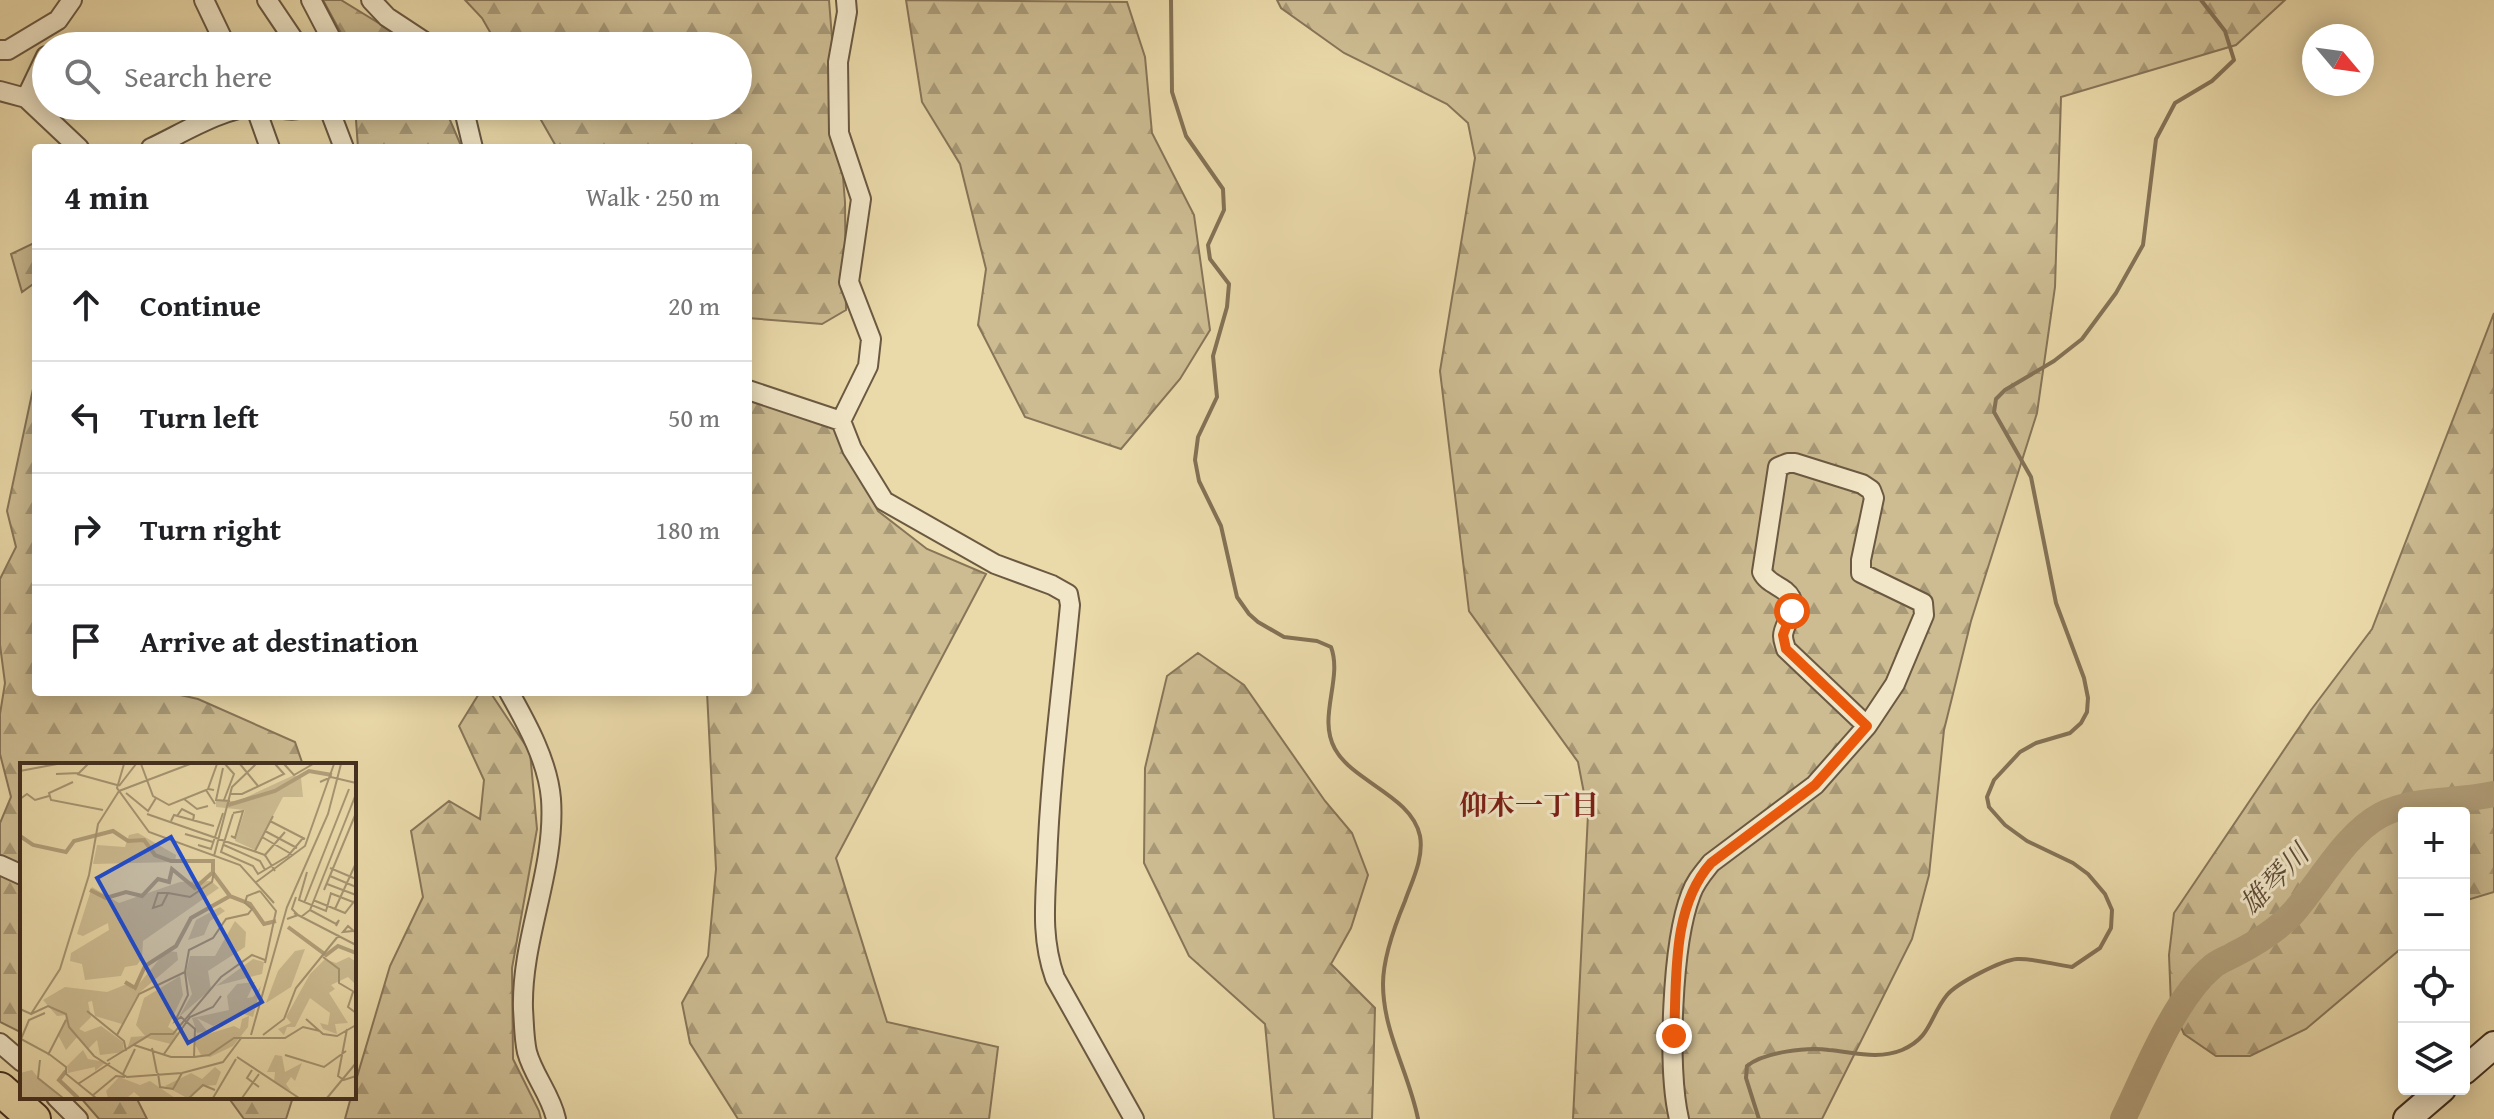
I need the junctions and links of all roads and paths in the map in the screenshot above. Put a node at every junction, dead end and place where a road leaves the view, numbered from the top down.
1 (72, 0) edge
2 (204, 0) edge
3 (267, 0) edge
4 (311, 0) edge
5 (371, 0) edge
6 (846, 0) edge
7 (58, 20) junction
8 (38, 32) edge
9 (54, 32) edge
10 (219, 32) edge
11 (289, 32) edge
12 (328, 32) edge
13 (410, 32) edge
14 (32, 36) edge
15 (0, 50) edge
16 (32, 85) edge
17 (0, 91) edge
18 (26, 98) junction
19 (32, 104) edge
20 (49, 120) edge
21 (211, 120) edge
22 (260, 120) edge
23 (333, 120) edge
24 (466, 120) edge
25 (75, 144) edge
26 (160, 144) edge
27 (269, 144) edge
28 (342, 144) edge
29 (472, 144) edge
30 (752, 391) edge
31 (841, 421) junction
32 (511, 696) edge
33 (1867, 726) junction
34 (0, 865) edge
35 (20, 874) edge
36 (0, 1043) edge
37 (2494, 1045) edge
38 (20, 1060) edge
39 (2470, 1066) edge
40 (0, 1089) edge
41 (2435, 1095) edge
42 (58, 1099) edge
43 (0, 1110) edge
44 (9, 1119) edge
45 (34, 1119) edge
46 (78, 1119) edge
47 (556, 1119) edge
48 (1134, 1119) edge
49 (1679, 1119) edge
50 (2407, 1119) edge

1 - 7 street
2 - 10 street
3 - 11 street
4 - 12 street
5 - 13 street
6 - 31 street
7 - 8 street
7 - 9 street
14 - 15 street
16 - 18 street
17 - 18 street
18 - 19 street
20 - 25 street
21 - 26 street
22 - 27 street
23 - 28 street
24 - 29 street
30 - 31 street
31 - 48 street
32 - 47 street
33 - 33 street
33 - 49 street
34 - 35 street
36 - 38 street
37 - 39 main road
40 - 45 highway
41 - 50 main road
42 - 46 street
43 - 44 highway

